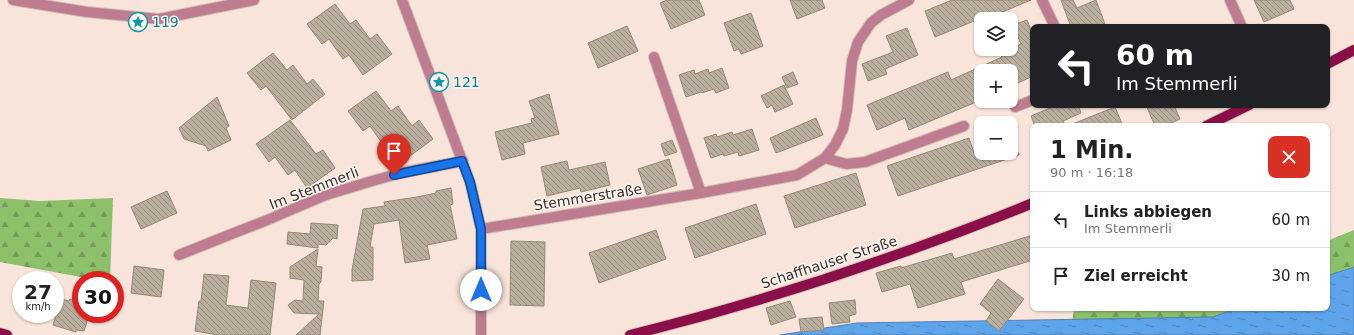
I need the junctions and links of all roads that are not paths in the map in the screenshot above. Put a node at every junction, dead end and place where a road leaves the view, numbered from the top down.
1 (13, 0) edge
2 (254, 0) edge
3 (402, 0) edge
4 (909, 0) edge
5 (1042, 0) edge
6 (1230, 0) edge
7 (1054, 24) edge
8 (1241, 24) edge
9 (1354, 50) edge
10 (654, 57) dead end
11 (1330, 62) edge
12 (1030, 101) edge
13 (1018, 106) edge
14 (1243, 108) edge
15 (1212, 123) edge
16 (964, 126) dead end
17 (825, 158) junction
18 (462, 161) junction
19 (701, 193) junction
20 (1030, 204) edge
21 (481, 229) junction
22 (179, 255) dead end
23 (0, 333) edge
24 (7, 335) edge
25 (481, 335) edge
26 (630, 335) edge

1 - 2 street
3 - 18 street
4 - 17 street, Stemmerstraße
5 - 7 street
6 - 8 street
9 - 11 main road
10 - 19 street
12 - 13 street
14 - 15 main road
16 - 17 street
17 - 19 street, Stemmerstraße
18 - 21 street
18 - 22 street, Im Stemmerli
19 - 21 street, Stemmerstraße
20 - 26 main road, Schaffhauser Straße
21 - 25 street
23 - 24 main road

